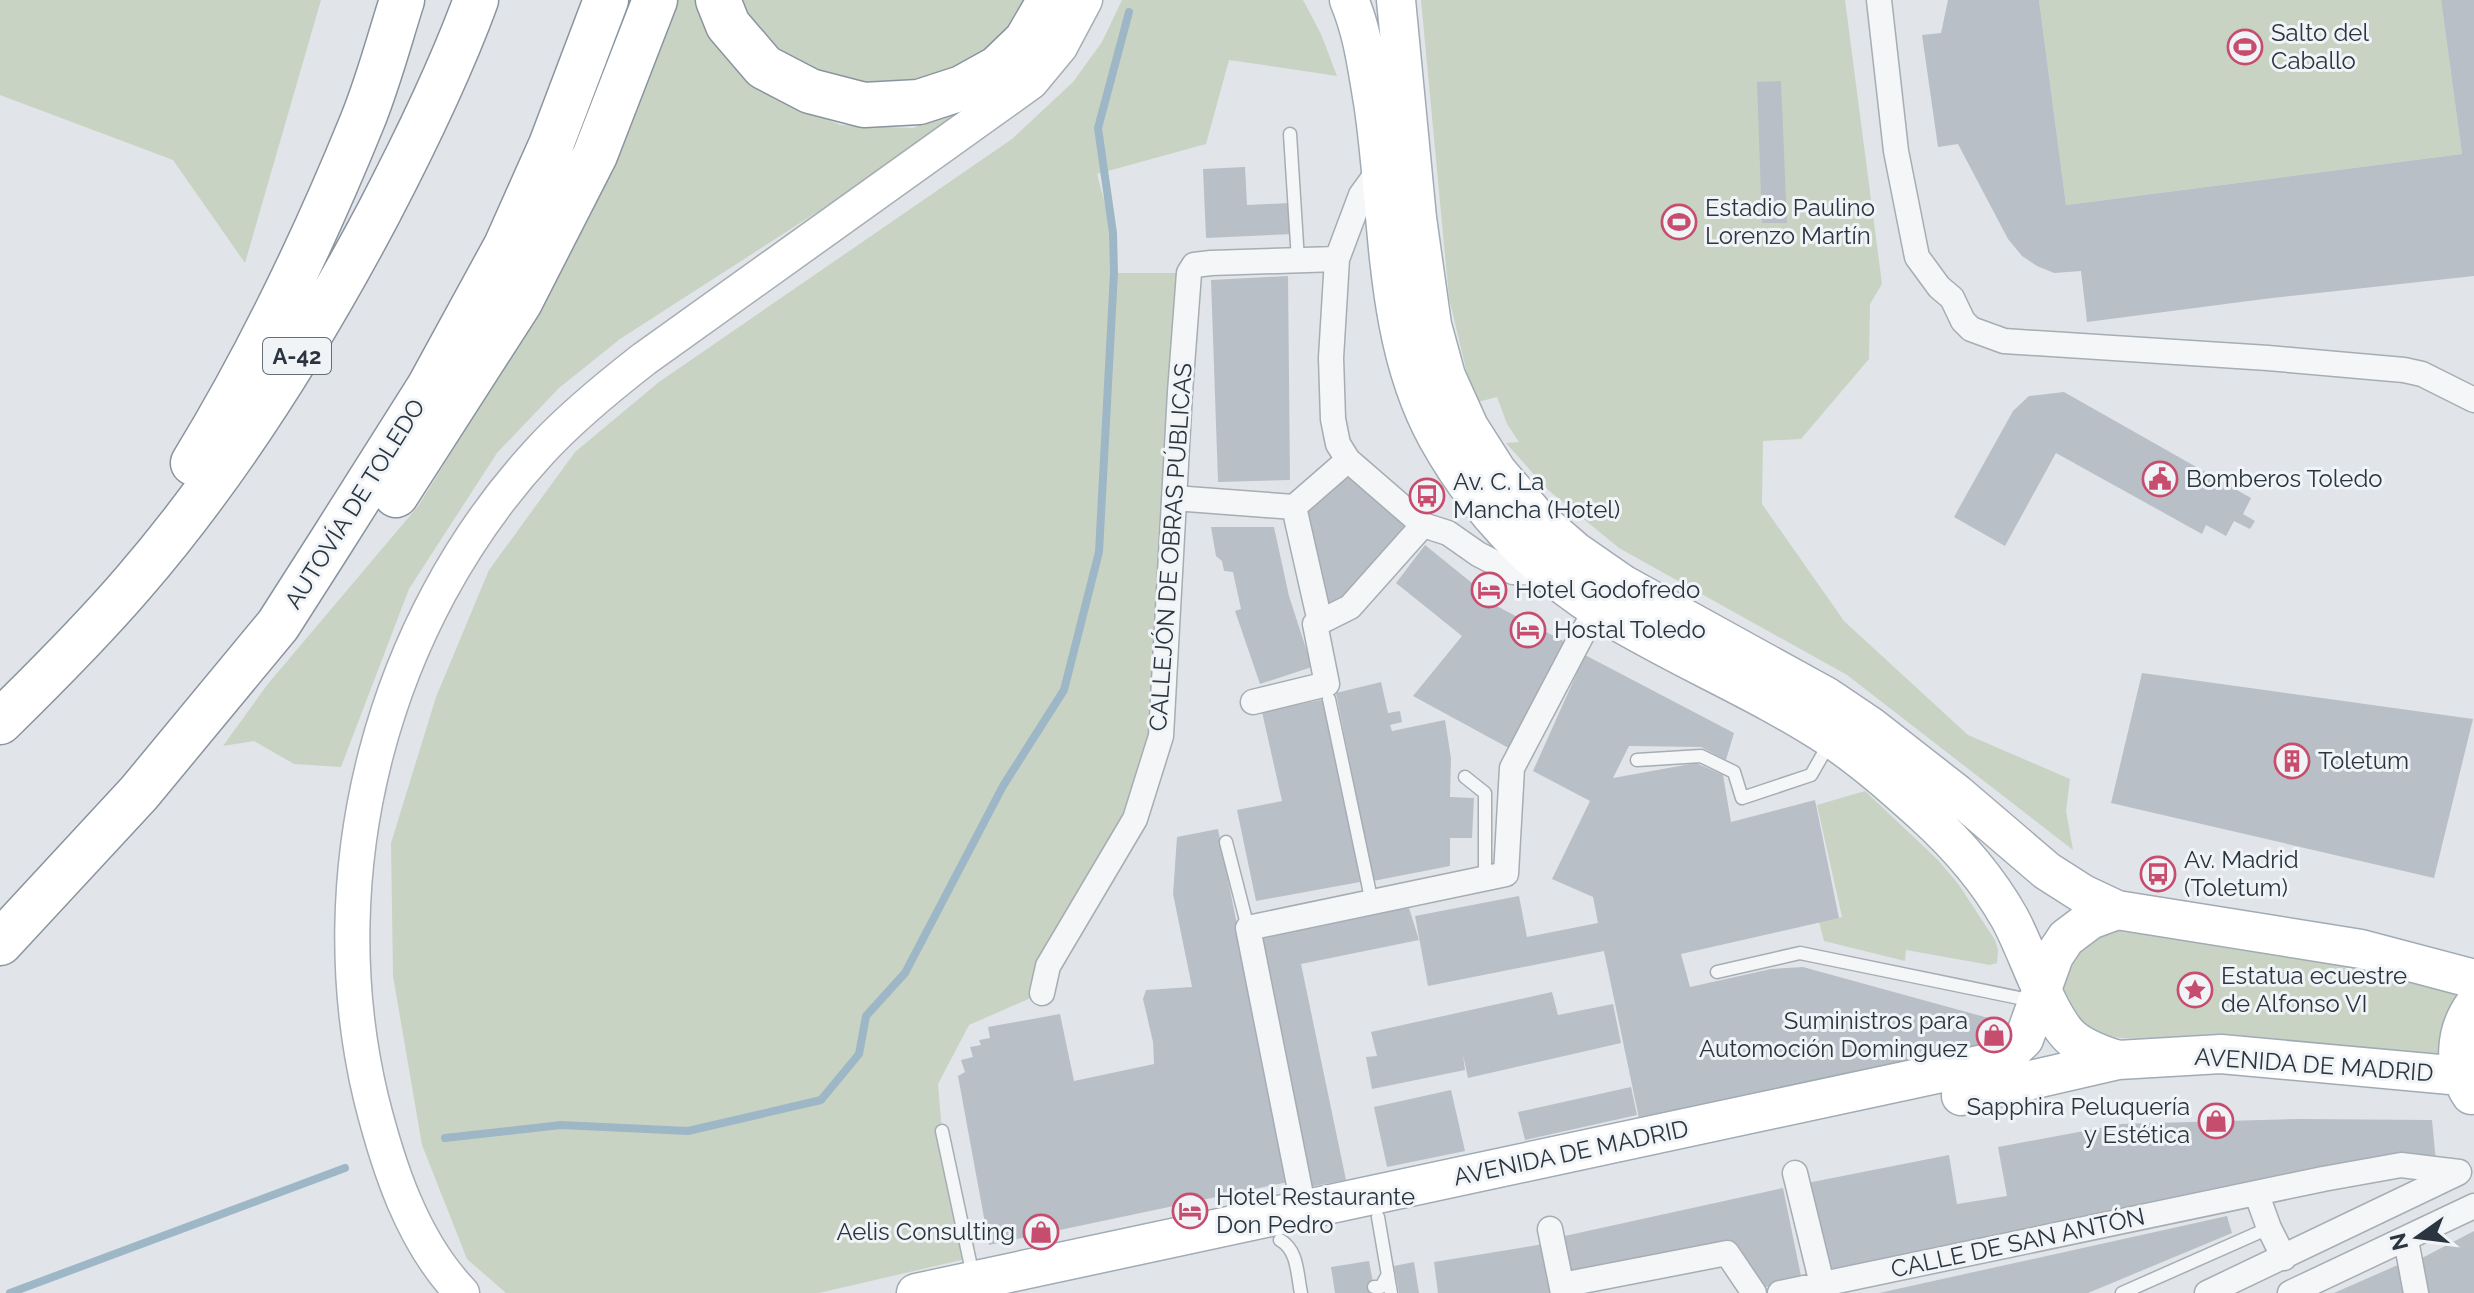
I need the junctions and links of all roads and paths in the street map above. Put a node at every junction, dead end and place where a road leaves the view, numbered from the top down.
1 (402, 0) edge
2 (476, 0) edge
3 (606, 0) edge
4 (655, 0) edge
5 (718, 0) edge
6 (1050, 0) edge
7 (1085, 0) edge
8 (1349, 0) edge
9 (1396, 0) edge
10 (1879, 0) edge
11 (1290, 134) dead end
12 (1382, 166) junction
13 (1337, 259) junction
14 (1298, 260) junction
15 (2474, 400) edge
16 (1348, 460) junction
17 (1174, 498) junction
18 (1294, 507) junction
19 (1423, 525) junction
20 (1547, 573) junction
21 (1596, 608) junction
22 (1320, 622) junction
23 (278, 625) junction
24 (53, 670) junction
25 (1329, 699) dead end
26 (1253, 702) dead end
27 (0, 722) edge
28 (1832, 739) junction
29 (1637, 760) dead end
30 (1465, 777) dead end
31 (1226, 842) dead end
32 (1485, 879) junction
33 (1372, 903) junction
34 (2117, 910) junction
35 (1248, 928) junction
36 (0, 943) edge
37 (1717, 972) dead end
38 (2474, 979) edge
39 (1042, 993) dead end
40 (2041, 996) junction
41 (2474, 1005) edge
42 (2118, 1060) junction
43 (2468, 1087) edge
44 (942, 1131) dead end
45 (2469, 1165) edge
46 (1795, 1173) dead end
47 (2257, 1195) junction
48 (406, 1204) junction
49 (2474, 1206) edge
50 (1304, 1210) junction
51 (1378, 1217) junction
52 (2269, 1228) junction
53 (1550, 1229) dead end
54 (1280, 1240) junction
55 (2406, 1240) junction
56 (2284, 1258) junction
57 (1388, 1274) junction
58 (974, 1279) junction
59 (1822, 1284) junction
60 (1374, 1287) dead end
61 (1563, 1289) edge
62 (1303, 1290) edge
63 (426, 1293) edge
64 (462, 1293) edge
65 (916, 1293) edge
66 (1027, 1293) edge
67 (1391, 1293) edge
68 (1754, 1293) edge
69 (1780, 1293) edge
70 (2122, 1293) edge
71 (2207, 1293) edge
72 (2290, 1293) edge
73 (2416, 1293) edge

1 - 24 highway
2 - 24 highway, A-42
3 - 23 highway, AUTOVÍA DE TOLEDO
4 - 23 highway
5 - 6 highway
7 - 48 main road
8 - 12 main road
9 - 34 main road
10 - 15 street
11 - 14 lane
12 - 13 street
12 - 20 main road
13 - 14 street, CALLEJÓN DE OBRAS PÚBLICAS
13 - 16 street
14 - 17 street, CALLEJÓN DE OBRAS PÚBLICAS
16 - 18 street
16 - 19 street
17 - 18 street
17 - 39 street, CALLEJÓN DE OBRAS PÚBLICAS
18 - 22 street
19 - 20 street
19 - 22 street
20 - 21 main road
21 - 28 main road
21 - 32 street
22 - 26 street
23 - 36 highway, AUTOVÍA DE TOLEDO
24 - 27 highway, A-42
25 - 33 lane
28 - 29 lane
28 - 40 main road
30 - 32 lane
31 - 35 lane
32 - 33 street
33 - 35 street
34 - 38 main road
34 - 40 main road, AVENIDA DE MADRID
35 - 50 street
37 - 40 lane
40 - 42 main road, AVENIDA DE MADRID
40 - 50 main road, AVENIDA DE MADRID
41 - 43 main road
42 - 43 main road, AVENIDA DE MADRID
42 - 51 main road, AVENIDA DE MADRID
44 - 58 lane
45 - 47 street, CALLE DE SAN ANTÓN
45 - 56 street
46 - 59 street
47 - 52 street
47 - 59 street, CALLE DE SAN ANTÓN
48 - 63 main road
48 - 64 main road
49 - 55 street
50 - 58 main road, AVENIDA DE MADRID
51 - 54 main road, AVENIDA DE MADRID
51 - 57 lane
52 - 56 street
52 - 70 lane
53 - 61 street
54 - 62 lane
54 - 66 main road, AVENIDA DE MADRID
55 - 72 street
55 - 73 street
56 - 71 street
57 - 60 lane
57 - 67 lane
58 - 65 main road, AVENIDA DE MADRID
59 - 69 street, CALLE DE SAN ANTÓN
61 - 68 street

